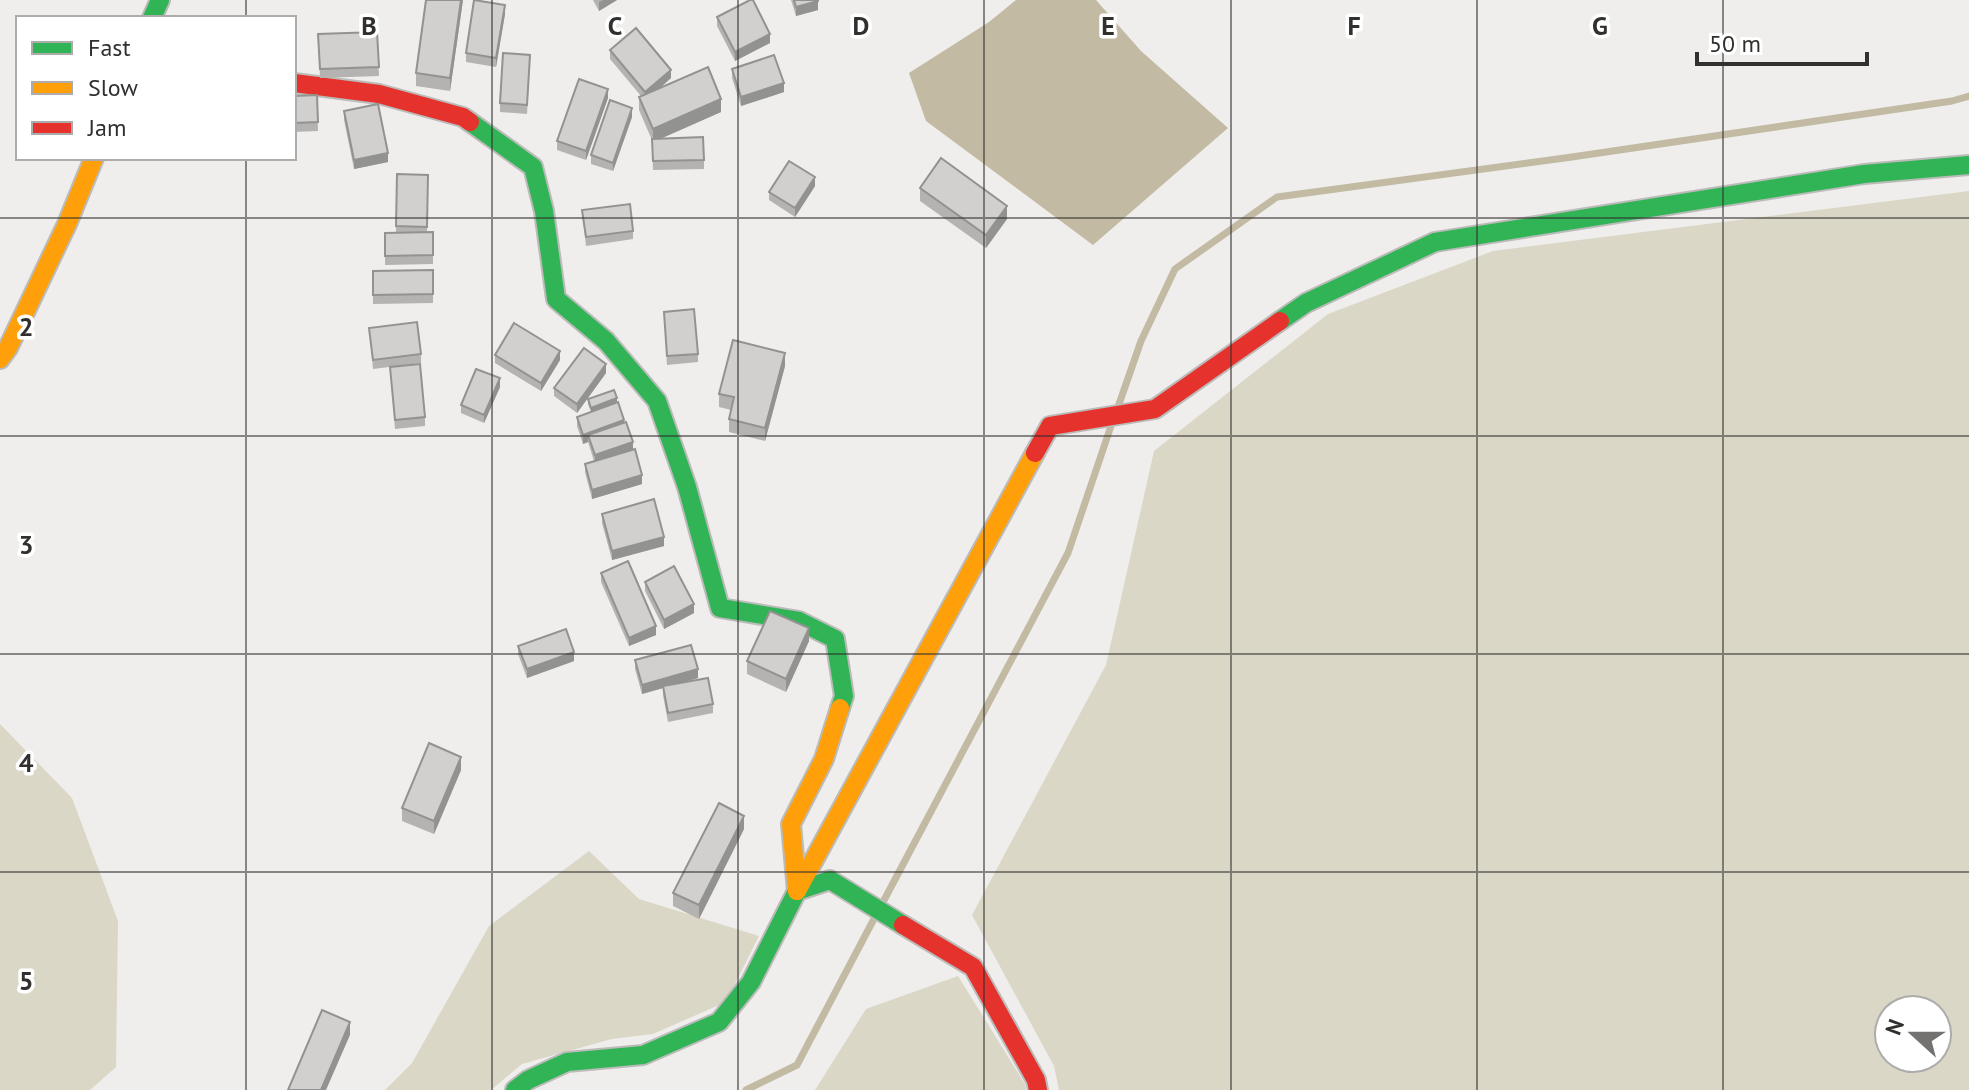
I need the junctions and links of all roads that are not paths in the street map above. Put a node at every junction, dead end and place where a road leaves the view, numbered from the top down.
1 (296, 83) edge
2 (93, 160) edge
3 (1969, 165) edge
4 (0, 359) edge
5 (797, 891) junction
6 (515, 1090) edge
7 (1038, 1090) edge

1 - 5 street
2 - 4 street
3 - 5 street
5 - 6 street
5 - 7 street

